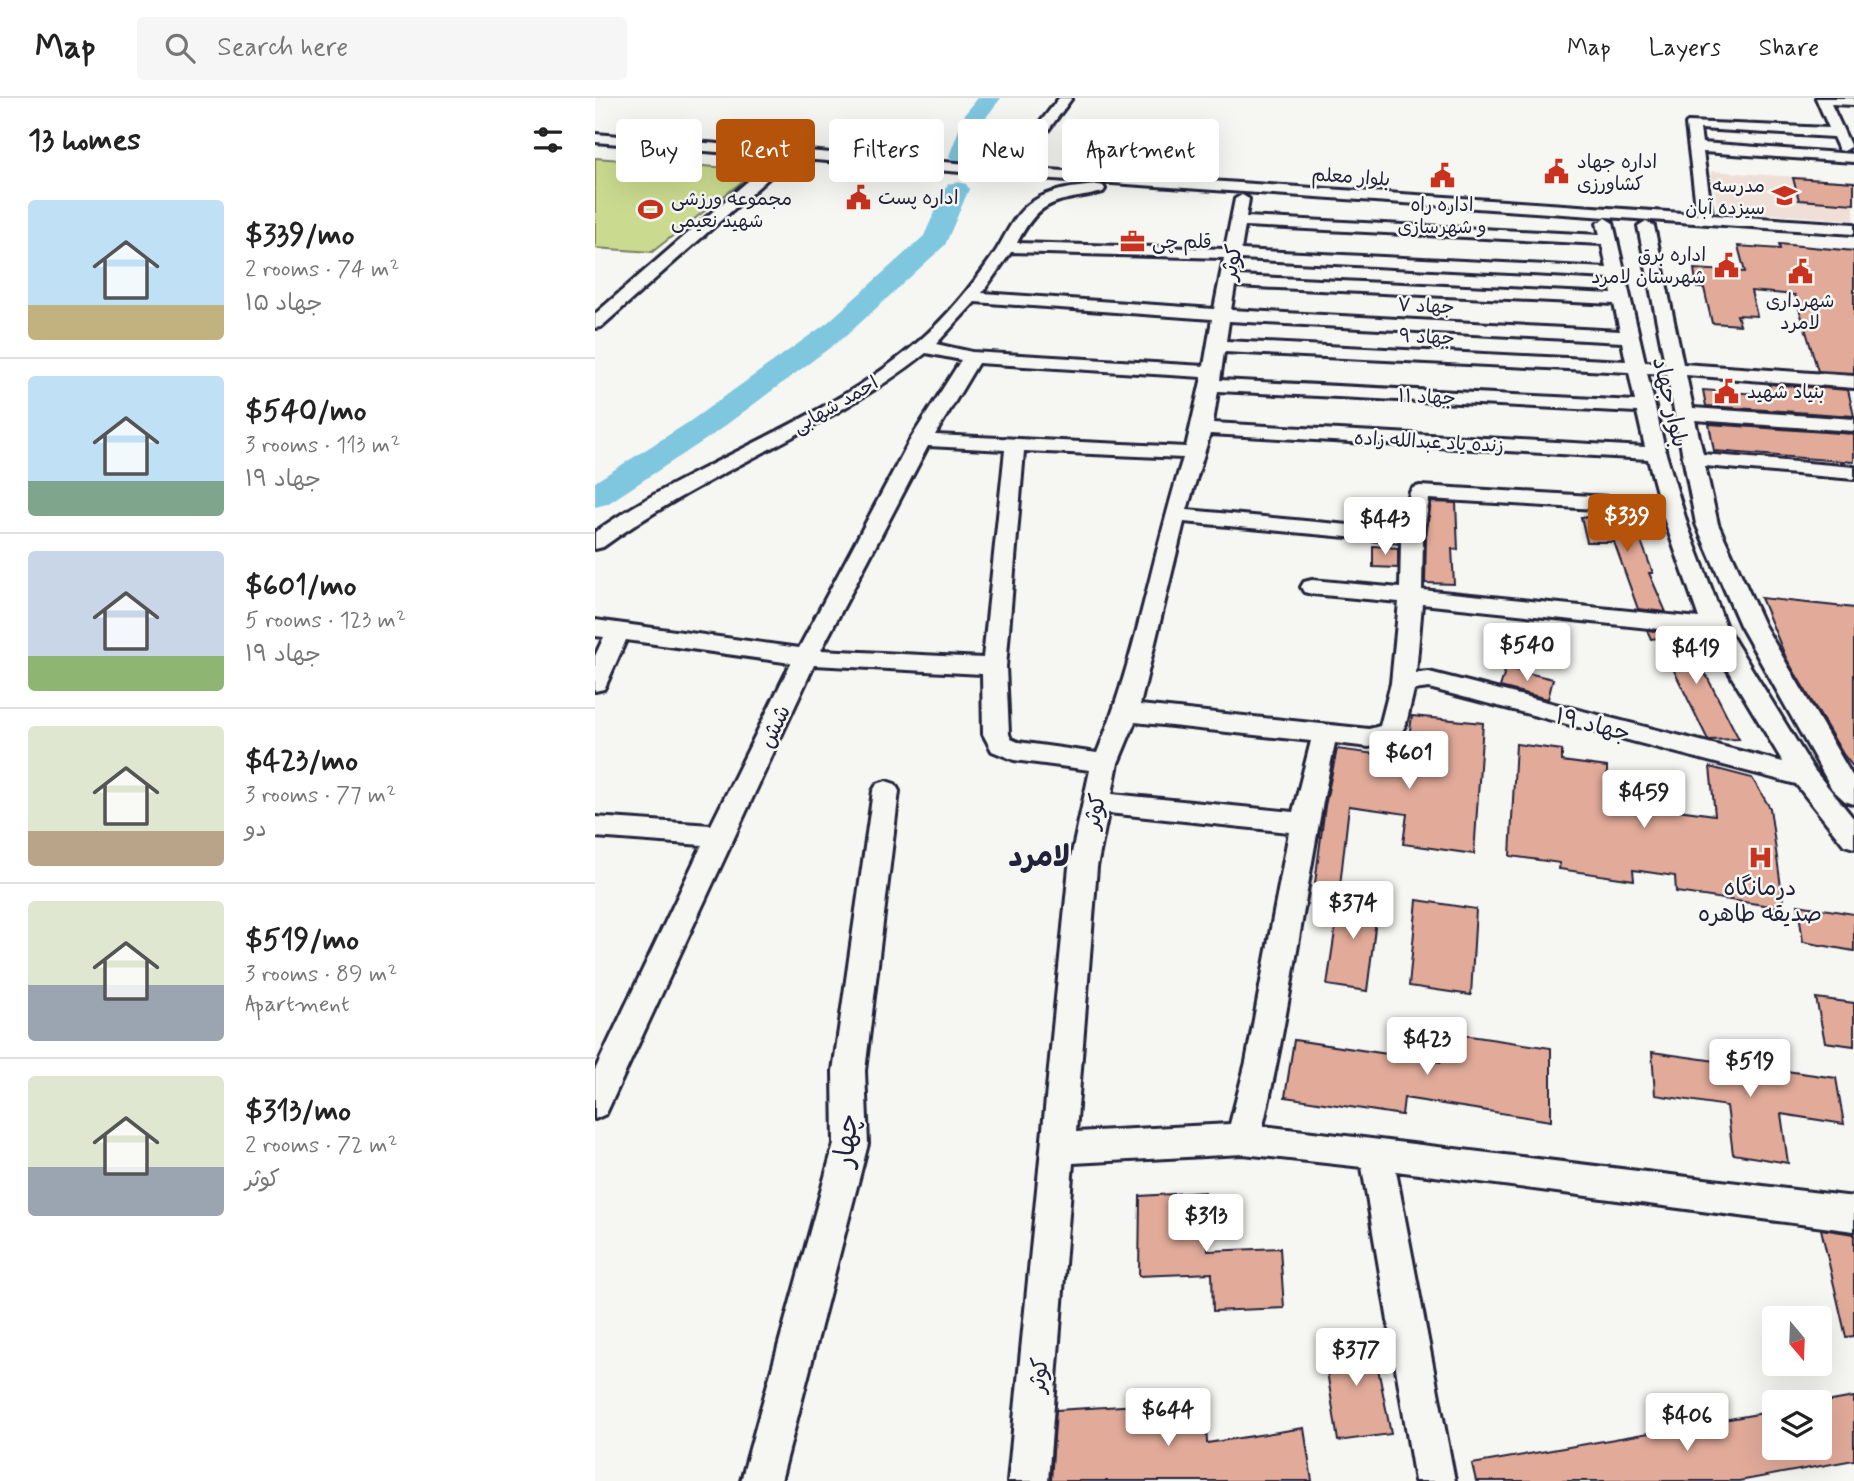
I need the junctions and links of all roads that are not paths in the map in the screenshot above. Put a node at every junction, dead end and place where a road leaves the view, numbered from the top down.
1 (1066, 98) edge
2 (1822, 99) edge
3 (1854, 101) edge
4 (1693, 125) joint
5 (1837, 133) junction
6 (595, 138) edge
7 (1696, 147) junction
8 (595, 149) edge
9 (1852, 157) edge
10 (716, 159) edge
11 (815, 168) edge
12 (756, 182) edge
13 (1104, 189) junction
14 (1016, 190) junction
15 (1387, 203) junction
16 (1240, 210) junction
17 (1705, 219) junction
18 (1854, 229) edge
19 (1625, 238) junction
20 (1854, 241) edge
21 (1006, 247) junction
22 (1233, 254) junction
23 (1615, 272) junction
24 (1228, 281) junction
25 (971, 297) junction
26 (1621, 299) junction
27 (1222, 314) junction
28 (595, 323) edge
29 (1628, 337) junction
30 (923, 347) junction
31 (972, 357) junction
32 (1636, 367) junction
33 (1213, 368) junction
34 (1675, 369) junction
35 (1854, 382) edge
36 (1645, 407) junction
37 (1683, 413) junction
38 (1854, 425) edge
39 (920, 440) junction
40 (1198, 441) junction
41 (1015, 445) junction
42 (1656, 454) junction
43 (1692, 459) junction
44 (1854, 473) edge
45 (1671, 507) junction
46 (1175, 515) junction
47 (1412, 537) junction
48 (595, 542) edge
49 (1312, 587) dead end
50 (1411, 596) junction
51 (1714, 626) junction
52 (607, 629) edge
53 (808, 657) junction
54 (994, 667) junction
55 (595, 683) edge
56 (1403, 683) junction
57 (1126, 712) junction
58 (1325, 734) junction
59 (1105, 763) junction
60 (1805, 777) junction
61 (886, 792) dead end
62 (1854, 794) edge
63 (1096, 802) junction
64 (1304, 823) junction
65 (595, 827) edge
66 (721, 836) junction
67 (1854, 838) edge
68 (595, 1104) edge
69 (1243, 1139) junction
70 (1058, 1149) junction
71 (1376, 1153) junction
72 (1854, 1214) edge
73 (761, 1481) edge
74 (1028, 1481) edge
75 (1435, 1481) edge

1 - 14 street, احمد شهابی
2 - 3 street
2 - 5 street
4 - 5 street
4 - 7 street
5 - 9 street
6 - 14 street, بلوار معلم
7 - 9 street
7 - 17 street
8 - 10 street, بلوار معلم
11 - 14 street, بلوار معلم
12 - 28 street
13 - 14 street, بلوار معلم
13 - 14 street
13 - 16 street, بلوار معلم
14 - 15 street, بلوار معلم
14 - 21 street, احمد شهابی
15 - 16 street, بلوار معلم
15 - 17 street, بلوار معلم
15 - 19 street, بلوار معلم
16 - 19 street
16 - 22 street, کوثر
17 - 18 street, بلوار معلم
19 - 20 street, بلوار معلم
19 - 23 street, بلوار جهاد
19 - 34 street, بلوار جهاد
21 - 22 street
21 - 25 street, احمد شهابی
22 - 23 street
22 - 24 street, کوثر
23 - 26 street, بلوار جهاد
24 - 26 street
24 - 27 street, کوثر
25 - 27 street, جهاد ۷
25 - 30 street, احمد شهابی
26 - 29 street, بلوار جهاد
27 - 29 street, جهاد ۷
27 - 33 street, کوثر
29 - 32 street, بلوار جهاد
30 - 31 street
30 - 48 street, احمد شهابی
31 - 33 street
31 - 39 street, شش
32 - 33 street, جهاد ۹
32 - 34 street
32 - 36 street, بلوار جهاد
33 - 36 street, جهاد ۱۱
33 - 40 street, کوثر
34 - 35 street
34 - 37 street, بلوار جهاد
36 - 42 street, بلوار جهاد
37 - 38 street
37 - 43 street, بلوار جهاد
39 - 41 street
39 - 53 street, شش
40 - 41 street
40 - 42 street, زنده یاد عبدالله زاده
40 - 46 street, کوثر
41 - 54 street
42 - 45 street, بلوار جهاد
43 - 44 street
43 - 62 street, بلوار جهاد
45 - 47 street
45 - 51 street, بلوار جهاد
46 - 47 street
46 - 57 street, کوثر
47 - 50 street
49 - 50 street
50 - 51 street
50 - 56 street
51 - 60 street, بلوار جهاد
52 - 53 street
52 - 55 street
53 - 54 street
53 - 66 street, شش
54 - 59 street
56 - 58 street
56 - 60 street, جهاد ۱۹
57 - 58 street
57 - 59 street, کوثر
58 - 64 street
59 - 63 street, کوثر
60 - 67 street, بلوار جهاد
61 - 73 street, چهار
63 - 64 street
63 - 70 street, کوثر
64 - 69 street
65 - 66 street
66 - 68 street, شش
69 - 70 street
69 - 71 street
70 - 74 street, کوثر
71 - 72 street
71 - 75 street

